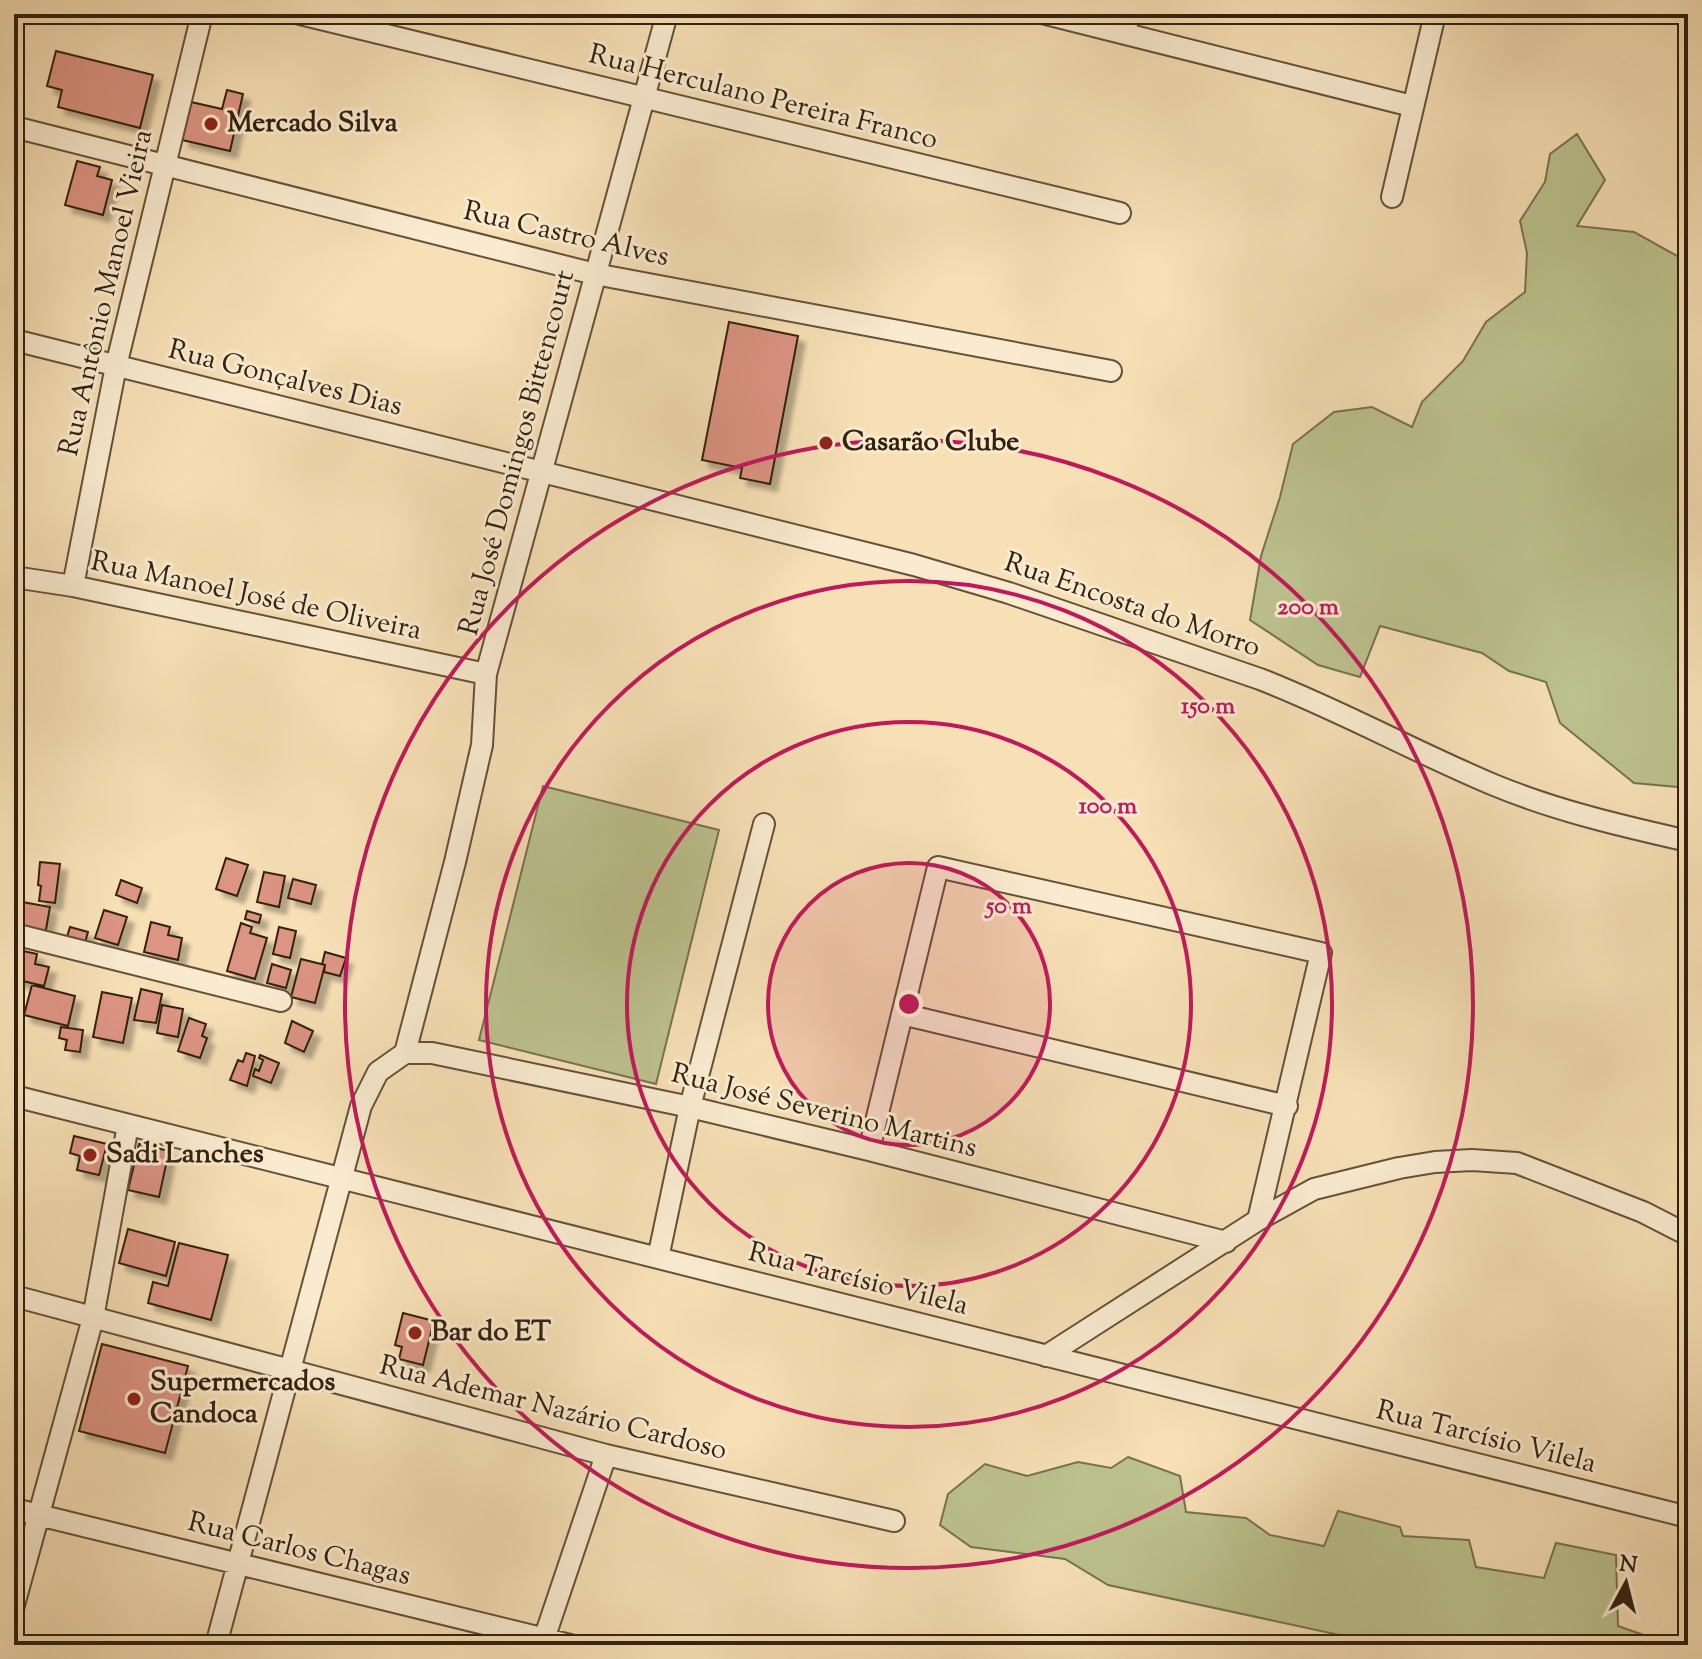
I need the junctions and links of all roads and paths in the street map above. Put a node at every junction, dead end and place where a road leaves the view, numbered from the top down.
1 (202, 14) edge
2 (300, 14) edge
3 (667, 14) edge
4 (1046, 14) edge
5 (1435, 14) edge
6 (1127, 24) edge
7 (644, 98) junction
8 (1412, 106) junction
9 (14, 127) edge
10 (165, 165) junction
11 (1392, 197) dead end
12 (1120, 213) dead end
13 (595, 274) junction
14 (14, 340) edge
15 (116, 366) junction
16 (1111, 371) dead end
17 (542, 471) junction
18 (14, 577) edge
19 (73, 586) junction
20 (486, 674) junction
21 (764, 824) dead end
22 (1688, 841) edge
23 (14, 934) edge
24 (281, 1001) dead end
25 (902, 1014) junction
26 (405, 1053) junction
27 (14, 1096) edge
28 (1287, 1106) junction
29 (690, 1107) junction
30 (128, 1125) junction
31 (869, 1150) junction
32 (342, 1177) junction
33 (1258, 1220) junction
34 (1688, 1235) edge
35 (1226, 1242) junction
36 (658, 1258) junction
37 (14, 1296) edge
38 (93, 1318) junction
39 (1046, 1356) junction
40 (290, 1370) junction
41 (606, 1455) junction
42 (14, 1509) edge
43 (39, 1515) junction
44 (1688, 1517) edge
45 (894, 1521) dead end
46 (238, 1564) junction
47 (14, 1605) edge
48 (543, 1642) edge
49 (216, 1645) edge
50 (570, 1645) edge

1 - 10 street, Rua Antônio Manoel Vieira
2 - 7 street, Rua Herculano Pereira Franco
3 - 7 street, Rua José Domingos Bittencourt
4 - 6 street
5 - 8 street
6 - 8 street
7 - 12 street, Rua Herculano Pereira Franco
7 - 13 street, Rua José Domingos Bittencourt
8 - 11 street
9 - 10 street, Rua Castro Alves
10 - 13 street, Rua Castro Alves
10 - 15 street, Rua Antônio Manoel Vieira
13 - 16 street, Rua Castro Alves
13 - 17 street, Rua José Domingos Bittencourt
14 - 15 street, Rua Gonçalves Dias
15 - 17 street, Rua Gonçalves Dias
15 - 19 street, Rua Antônio Manoel Vieira
17 - 20 street, Rua José Domingos Bittencourt
17 - 22 street, Rua Encosta do Morro
18 - 19 street, Rua Manoel José de Oliveira
19 - 20 street, Rua Manoel José de Oliveira
20 - 26 street, Rua José Domingos Bittencourt
21 - 29 street
23 - 24 street
25 - 28 street
25 - 28 street
25 - 31 street
26 - 29 street, Rua José Severino Martins
26 - 32 street
27 - 30 street, Rua Tarcísio Vilela
28 - 33 street
29 - 31 street, Rua José Severino Martins
29 - 36 street
30 - 32 street, Rua Tarcísio Vilela
30 - 38 street
31 - 35 street, Rua José Severino Martins
32 - 36 street, Rua Tarcísio Vilela
32 - 40 street
33 - 34 street
33 - 35 street
35 - 39 street
36 - 39 street, Rua Tarcísio Vilela
37 - 38 street, Rua Ademar Nazário Cardoso
38 - 40 street, Rua Ademar Nazário Cardoso
38 - 43 street
39 - 44 street, Rua Tarcísio Vilela
40 - 41 street, Rua Ademar Nazário Cardoso
40 - 46 street
41 - 45 street, Rua Ademar Nazário Cardoso
41 - 48 street
42 - 43 street, Rua Carlos Chagas
43 - 46 street, Rua Carlos Chagas
43 - 47 street
46 - 48 street, Rua Carlos Chagas
46 - 49 street
48 - 50 street, Rua Carlos Chagas

